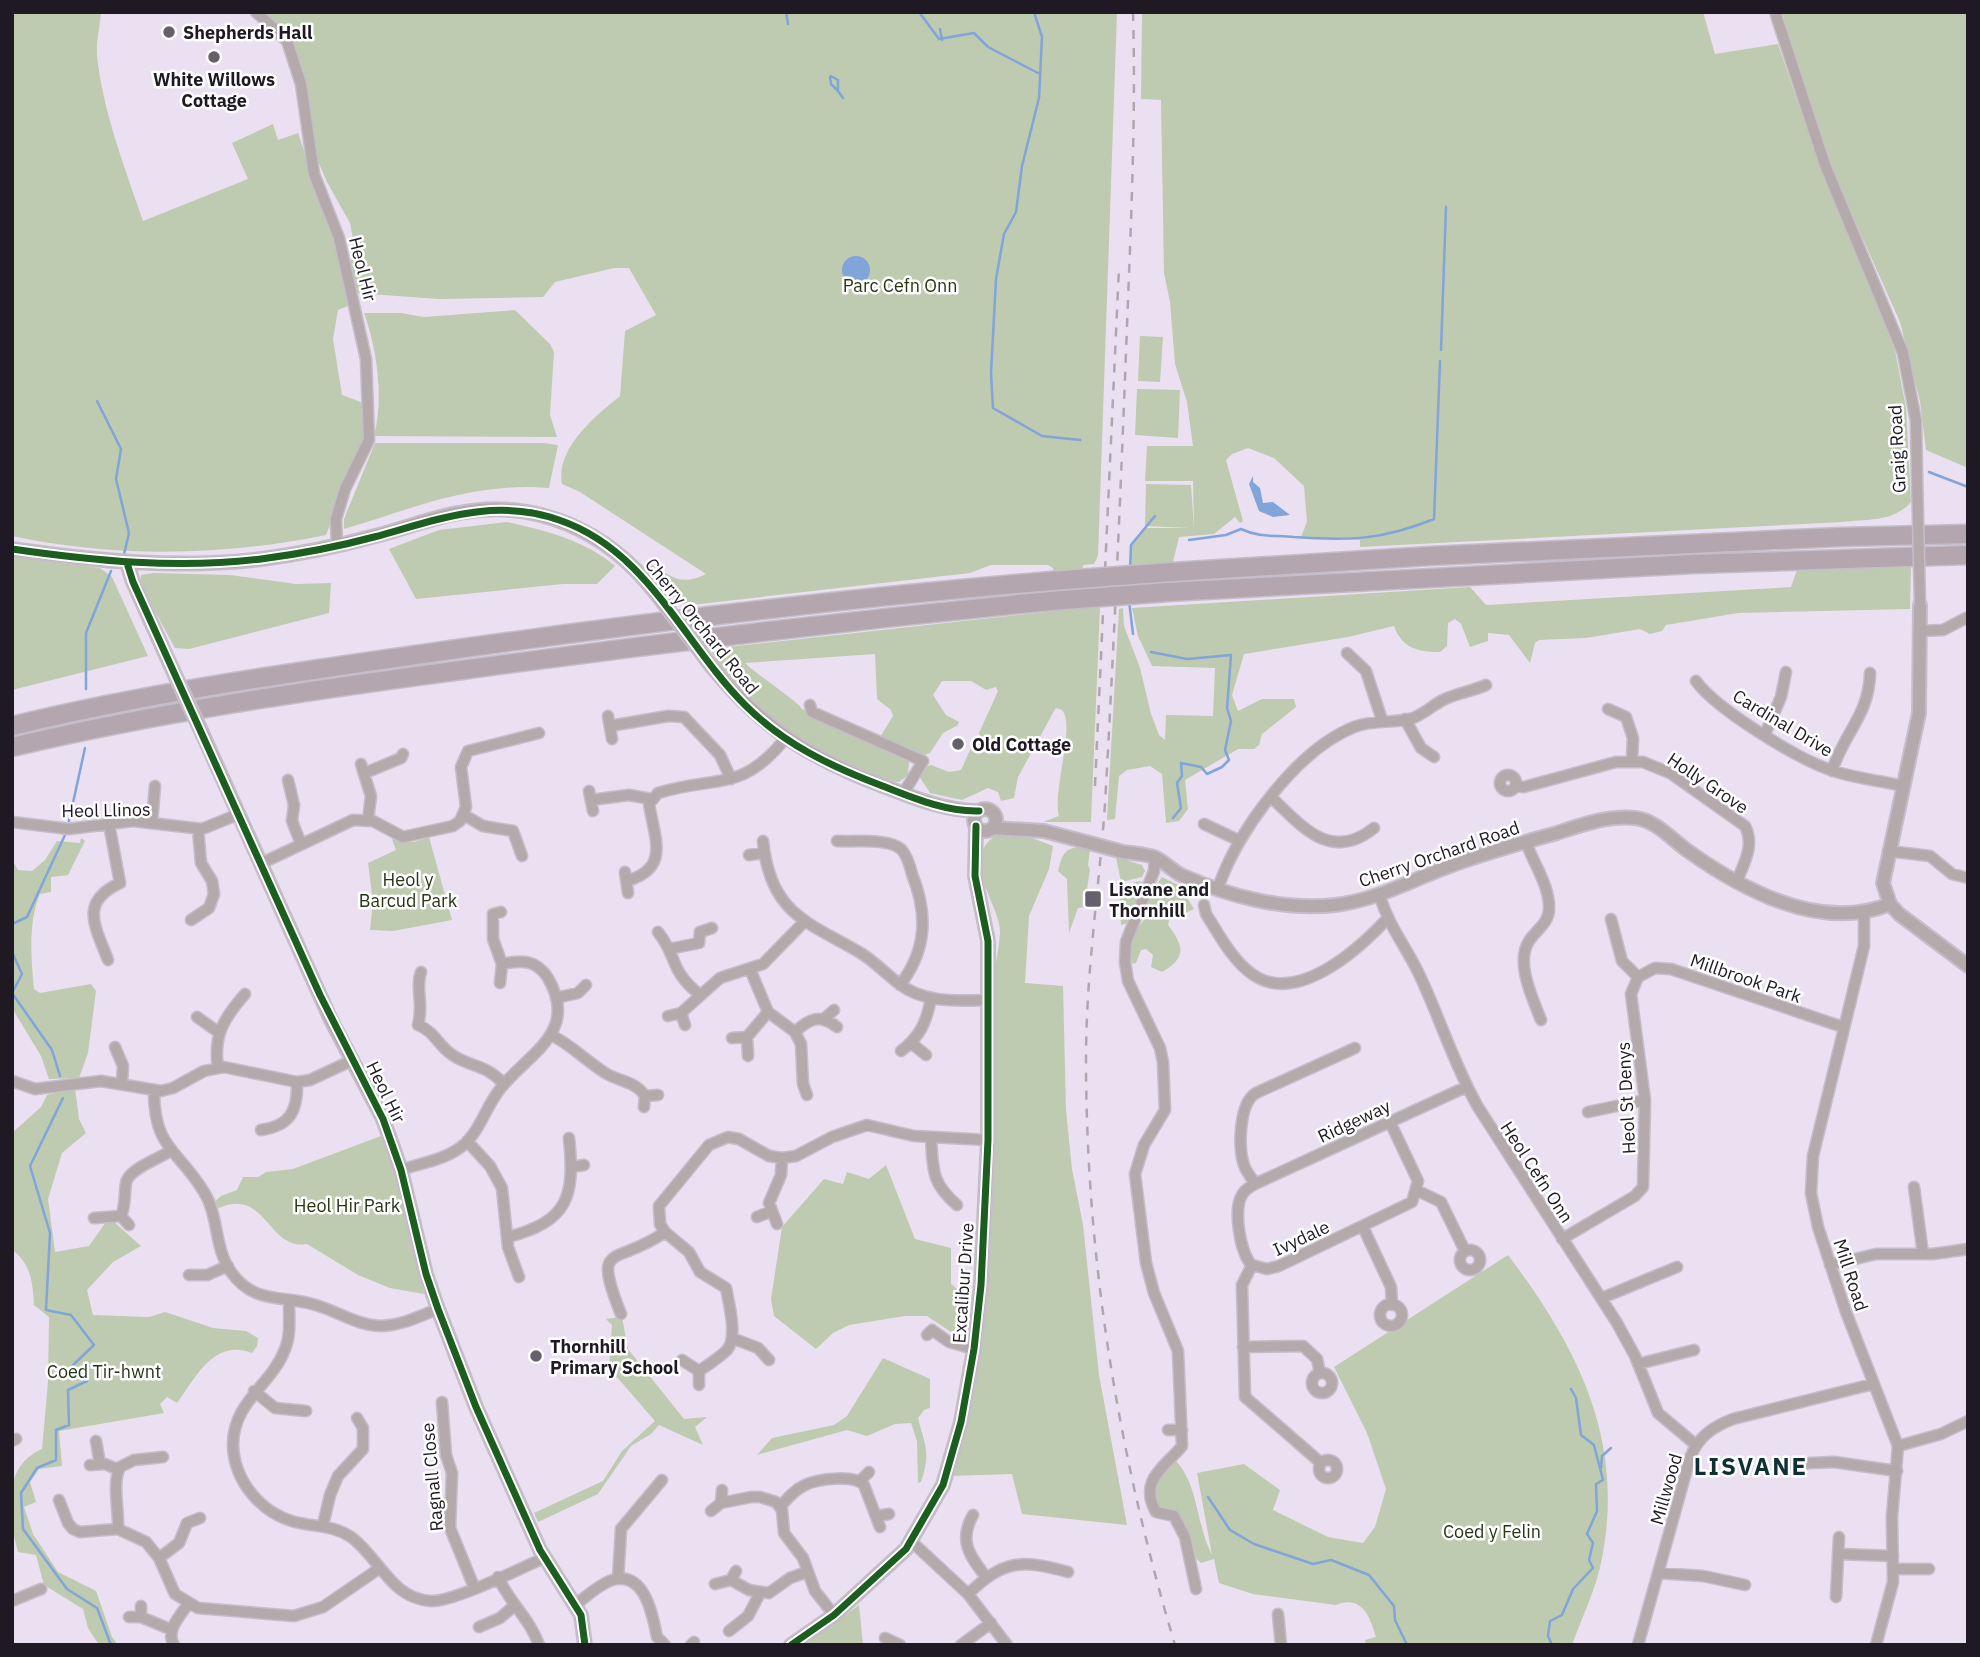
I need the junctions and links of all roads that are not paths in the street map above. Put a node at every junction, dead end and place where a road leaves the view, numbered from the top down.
1 (257, 12) edge
2 (1775, 12) edge
3 (1968, 534) edge
4 (337, 546) junction
5 (12, 549) edge
6 (1968, 555) edge
7 (127, 563) junction
8 (1920, 605) joint
9 (1968, 621) edge
10 (1920, 631) junction
11 (1347, 653) dead end
12 (1786, 672) dead end
13 (1870, 673) dead end
14 (1696, 681) dead end
15 (1486, 685) dead end
16 (810, 705) dead end
17 (1608, 709) dead end
18 (1405, 719) junction
19 (1382, 720) junction
20 (12, 726) edge
21 (539, 733) dead end
22 (1765, 734) junction
23 (612, 739) dead end
24 (785, 739) junction
25 (12, 747) edge
26 (403, 754) dead end
27 (1434, 757) dead end
28 (1632, 760) junction
29 (1832, 771) junction
30 (731, 779) junction
31 (288, 780) dead end
32 (155, 786) dead end
33 (1516, 786) dead end
34 (1903, 786) junction
35 (903, 794) junction
36 (1271, 797) junction
37 (651, 799) junction
38 (591, 801) dead end
39 (239, 814) junction
40 (464, 815) junction
41 (368, 820) junction
42 (976, 820) junction
43 (12, 822) edge
44 (152, 823) junction
45 (109, 824) junction
46 (1204, 824) dead end
47 (994, 825) junction
48 (1374, 828) dead end
49 (198, 829) junction
50 (1238, 840) junction
51 (763, 841) dead end
52 (1526, 842) junction
53 (301, 844) junction
54 (1888, 851) junction
55 (764, 853) junction
56 (847, 853) dead end
57 (749, 855) dead end
58 (522, 856) dead end
59 (975, 857) junction
60 (1155, 858) junction
61 (261, 863) junction
62 (1968, 878) edge
63 (1737, 881) junction
64 (1218, 888) junction
65 (628, 893) dead end
66 (1380, 897) junction
67 (1890, 904) junction
68 (1204, 905) dead end
69 (501, 912) dead end
70 (1864, 912) junction
71 (1387, 919) junction
72 (1611, 919) dead end
73 (191, 920) dead end
74 (804, 922) junction
75 (712, 928) dead end
76 (658, 932) dead end
77 (668, 949) junction
78 (108, 960) dead end
79 (502, 964) junction
80 (1968, 966) edge
81 (750, 969) junction
82 (421, 972) dead end
83 (1638, 977) junction
84 (500, 983) dead end
85 (586, 985) dead end
86 (900, 985) junction
87 (245, 994) dead end
88 (699, 994) junction
89 (556, 998) junction
90 (931, 998) junction
91 (986, 1000) junction
92 (834, 1010) dead end
93 (768, 1012) junction
94 (681, 1013) junction
95 (668, 1016) dead end
96 (197, 1017) dead end
97 (825, 1018) junction
98 (1541, 1020) dead end
99 (685, 1025) dead end
100 (837, 1027) dead end
101 (1843, 1027) junction
102 (218, 1032) junction
103 (795, 1032) junction
104 (551, 1035) junction
105 (747, 1037) junction
106 (732, 1038) dead end
107 (911, 1044) junction
108 (115, 1047) dead end
109 (1355, 1048) dead end
110 (901, 1051) dead end
111 (926, 1055) dead end
112 (748, 1056) dead end
113 (353, 1060) junction
114 (218, 1068) junction
115 (12, 1081) edge
116 (297, 1082) junction
117 (122, 1084) junction
118 (504, 1084) junction
119 (1466, 1087) junction
120 (154, 1091) junction
121 (658, 1095) dead end
122 (807, 1095) dead end
123 (1645, 1100) junction
124 (1588, 1112) dead end
125 (1390, 1122) junction
126 (261, 1130) dead end
127 (931, 1137) junction
128 (569, 1138) dead end
129 (988, 1140) junction
130 (467, 1142) junction
131 (170, 1151) junction
132 (782, 1158) junction
133 (584, 1165) dead end
134 (572, 1167) junction
135 (401, 1170) junction
136 (1255, 1184) junction
137 (1914, 1187) dead end
138 (1418, 1191) junction
139 (947, 1197) junction
140 (939, 1206) dead end
141 (957, 1206) dead end
142 (772, 1211) junction
143 (121, 1216) junction
144 (757, 1217) dead end
145 (94, 1219) dead end
146 (777, 1224) dead end
147 (129, 1225) dead end
148 (1363, 1227) junction
149 (665, 1232) junction
150 (508, 1237) junction
151 (1562, 1239) junction
152 (1968, 1249) edge
153 (1465, 1251) dead end
154 (1923, 1254) junction
155 (1252, 1265) junction
156 (1830, 1265) junction
157 (228, 1266) junction
158 (1677, 1267) dead end
159 (189, 1275) dead end
160 (519, 1277) dead end
161 (628, 1296) dead end
162 (1601, 1298) junction
163 (616, 1301) junction
164 (289, 1302) junction
165 (1392, 1305) dead end
166 (438, 1309) junction
167 (621, 1314) dead end
168 (927, 1335) dead end
169 (732, 1338) junction
170 (1243, 1347) junction
171 (974, 1349) junction
172 (1694, 1350) dead end
173 (682, 1360) dead end
174 (769, 1360) dead end
175 (1638, 1364) junction
176 (699, 1371) junction
177 (1320, 1373) dead end
178 (1874, 1384) junction
179 (698, 1385) dead end
180 (254, 1391) junction
181 (442, 1402) dead end
182 (306, 1411) dead end
183 (357, 1418) dead end
184 (1968, 1421) edge
185 (1168, 1430) dead end
186 (1182, 1430) junction
187 (96, 1441) dead end
188 (1696, 1445) junction
189 (1898, 1446) junction
190 (156, 1461) dead end
191 (1321, 1463) dead end
192 (1789, 1464) dead end
193 (119, 1470) junction
194 (1897, 1471) junction
195 (869, 1472) dead end
196 (662, 1480) dead end
197 (860, 1481) junction
198 (722, 1490) dead end
199 (58, 1500) dead end
200 (721, 1503) junction
201 (780, 1507) junction
202 (711, 1511) dead end
203 (889, 1514) dead end
204 (877, 1516) junction
205 (200, 1518) dead end
206 (955, 1521) dead end
207 (323, 1525) junction
208 (880, 1527) dead end
209 (118, 1529) junction
210 (1839, 1537) dead end
211 (911, 1541) junction
212 (1839, 1553) junction
213 (1893, 1556) junction
214 (159, 1558) junction
215 (544, 1558) junction
216 (380, 1569) junction
217 (1894, 1569) junction
218 (1929, 1569) dead end
219 (807, 1572) junction
220 (1068, 1572) dead end
221 (1658, 1573) junction
222 (498, 1577) junction
223 (986, 1577) junction
224 (618, 1579) junction
225 (715, 1584) dead end
226 (1745, 1585) dead end
227 (474, 1587) junction
228 (41, 1589) dead end
229 (1196, 1589) dead end
230 (760, 1593) junction
231 (968, 1594) junction
232 (1836, 1597) dead end
233 (12, 1601) edge
234 (188, 1604) junction
235 (575, 1605) junction
236 (514, 1606) junction
237 (1278, 1614) dead end
238 (834, 1615) junction
239 (129, 1617) dead end
240 (991, 1623) junction
241 (480, 1627) dead end
242 (172, 1630) junction
243 (729, 1631) dead end
244 (885, 1638) dead end
245 (898, 1640) edge
246 (653, 1641) edge
247 (174, 1645) edge
248 (539, 1645) edge
249 (584, 1645) edge
250 (665, 1645) edge
251 (791, 1645) edge
252 (961, 1645) edge
253 (1007, 1645) edge
254 (1280, 1645) edge
255 (1638, 1645) edge
256 (1876, 1645) edge

1 - 4 street, Heol Hir
2 - 8 street, Graig Road, bridge
3 - 20 highway, bridge
4 - 7 street, Cherry Orchard Road
4 - 24 street, Cherry Orchard Road, bridge
5 - 7 street, Cherry Orchard Road
6 - 25 highway, bridge
7 - 39 street, Heol Hir, bridge
8 - 10 street, Graig Road
9 - 10 street
10 - 34 street, Graig Road
11 - 19 street
12 - 22 street
13 - 29 street
14 - 22 street, Cardinal Drive
15 - 18 street
16 - 35 street
17 - 28 street
18 - 19 street
18 - 27 street
19 - 36 street
21 - 40 street
22 - 29 street, Cardinal Drive
23 - 30 street
24 - 30 street
24 - 35 street, Cherry Orchard Road
26 - 41 street
28 - 33 street
28 - 63 street, Holly Grove
29 - 34 street, Cardinal Drive
30 - 37 street
31 - 53 street
32 - 44 street
34 - 54 street, Graig Road
35 - 42 street, Cherry Orchard Road
36 - 48 street
36 - 50 street
37 - 38 street
37 - 65 street
39 - 49 street, Heol Llinos
39 - 61 street, Heol Hir
40 - 41 street
40 - 58 street
41 - 53 street
42 - 47 street, Cherry Orchard Road
42 - 47 street, Cherry Orchard Road
42 - 59 street, Excalibur Drive
43 - 45 street, Heol Llinos
44 - 45 street, Heol Llinos
44 - 49 street, Heol Llinos
45 - 78 street
46 - 50 street
47 - 59 street
47 - 60 street, Cherry Orchard Road, bridge
49 - 73 street
50 - 64 street
51 - 55 street
52 - 63 street, Cherry Orchard Road
52 - 66 street, Cherry Orchard Road
52 - 98 street
53 - 61 street
54 - 62 street
54 - 67 street, Graig Road
55 - 57 street
55 - 74 street
56 - 86 street
59 - 91 street, Excalibur Drive
60 - 64 street, Cherry Orchard Road
60 - 186 street
61 - 113 street, Heol Hir
63 - 70 street, Cherry Orchard Road
64 - 66 street, Cherry Orchard Road
66 - 71 street, Heol Cefn Onn
67 - 70 street, Cherry Orchard Road
67 - 80 street
68 - 71 street
69 - 79 street
70 - 101 street, Mill Road
71 - 119 street, Heol Cefn Onn
72 - 83 street
74 - 81 street
74 - 86 street
75 - 77 street
76 - 77 street
77 - 88 street
79 - 84 street
79 - 89 street
81 - 88 street
81 - 93 street
82 - 118 street
83 - 101 street, Millbrook Park
83 - 123 street, Heol St Denys
85 - 89 street
86 - 90 street
87 - 102 street
88 - 94 street
89 - 104 street
90 - 91 street
90 - 107 street
91 - 129 street, Excalibur Drive
92 - 97 street
93 - 103 street
93 - 105 street
94 - 95 street
94 - 99 street
96 - 102 street
97 - 100 street
97 - 103 street
101 - 156 street, Mill Road
102 - 114 street
103 - 122 street
104 - 118 street
104 - 121 street
105 - 106 street
105 - 112 street
107 - 110 street
107 - 111 street
108 - 117 street
109 - 136 street
113 - 116 street
113 - 135 street, Heol Hir
114 - 116 street
114 - 120 street
115 - 117 street
116 - 126 street
117 - 120 street
118 - 130 street
119 - 125 street, Ridgeway
119 - 151 street, Heol Cefn Onn
120 - 131 street
123 - 124 street
123 - 151 street, Heol St Denys
125 - 136 street, Ridgeway
125 - 138 street
127 - 129 street
127 - 132 street
127 - 139 street
128 - 134 street
129 - 171 street, Excalibur Drive
130 - 135 street
130 - 150 street
131 - 143 street
131 - 157 street
132 - 142 street
132 - 149 street
133 - 134 street
134 - 150 street
135 - 166 street, Heol Hir
136 - 155 street
137 - 154 street
138 - 148 street, Ivydale
138 - 153 street
139 - 140 street
139 - 141 street
142 - 144 street
142 - 146 street
143 - 145 street
143 - 147 street
148 - 155 street, Ivydale
148 - 165 street
149 - 163 street
149 - 169 street
150 - 160 street
151 - 162 street, Heol Cefn Onn
152 - 154 street
154 - 156 street
155 - 170 street
156 - 178 street, Mill Road
157 - 159 street
157 - 164 street
158 - 162 street
161 - 163 street
162 - 175 street, Heol Cefn Onn
163 - 167 street
164 - 166 street
164 - 180 street
166 - 215 street, Heol Hir
168 - 171 street
169 - 174 street
169 - 176 street
170 - 177 street
170 - 191 street
171 - 211 street, Excalibur Drive
172 - 175 street
173 - 176 street
175 - 188 street, Heol Cefn Onn
176 - 179 street
178 - 188 street, Millwood
178 - 189 street, Mill Road
180 - 182 street
180 - 207 street
181 - 227 street, Ragnall Close
183 - 207 street
184 - 189 street
185 - 186 street
186 - 229 street
187 - 193 street
188 - 221 street, Millwood
189 - 194 street, Mill Road
190 - 193 street
192 - 194 street
193 - 209 street
194 - 213 street, Mill Road
195 - 197 street
196 - 224 street
197 - 201 street
197 - 204 street
198 - 200 street
199 - 209 street
200 - 201 street
200 - 202 street
201 - 219 street
203 - 204 street
204 - 208 street
205 - 214 street
206 - 223 street
207 - 216 street
209 - 214 street
210 - 212 street
211 - 231 street
211 - 238 street, Excalibur Drive
212 - 213 street
212 - 232 street
213 - 217 street, Mill Road
214 - 234 street
215 - 222 street
215 - 235 street, Heol Hir
216 - 227 street
216 - 234 street
217 - 218 street
217 - 256 street, Mill Road
219 - 230 street
219 - 238 street
220 - 223 street
221 - 226 street
221 - 255 street, Millwood
222 - 227 street
222 - 236 street
223 - 231 street
224 - 235 street
224 - 246 street
225 - 230 street
228 - 233 street
230 - 243 street
231 - 240 street
234 - 242 street
235 - 249 street, Heol Hir
236 - 241 street
236 - 248 street
237 - 254 street
238 - 251 street, Excalibur Drive
239 - 242 street
240 - 252 street
240 - 253 street
242 - 247 street
244 - 245 street
246 - 250 street

